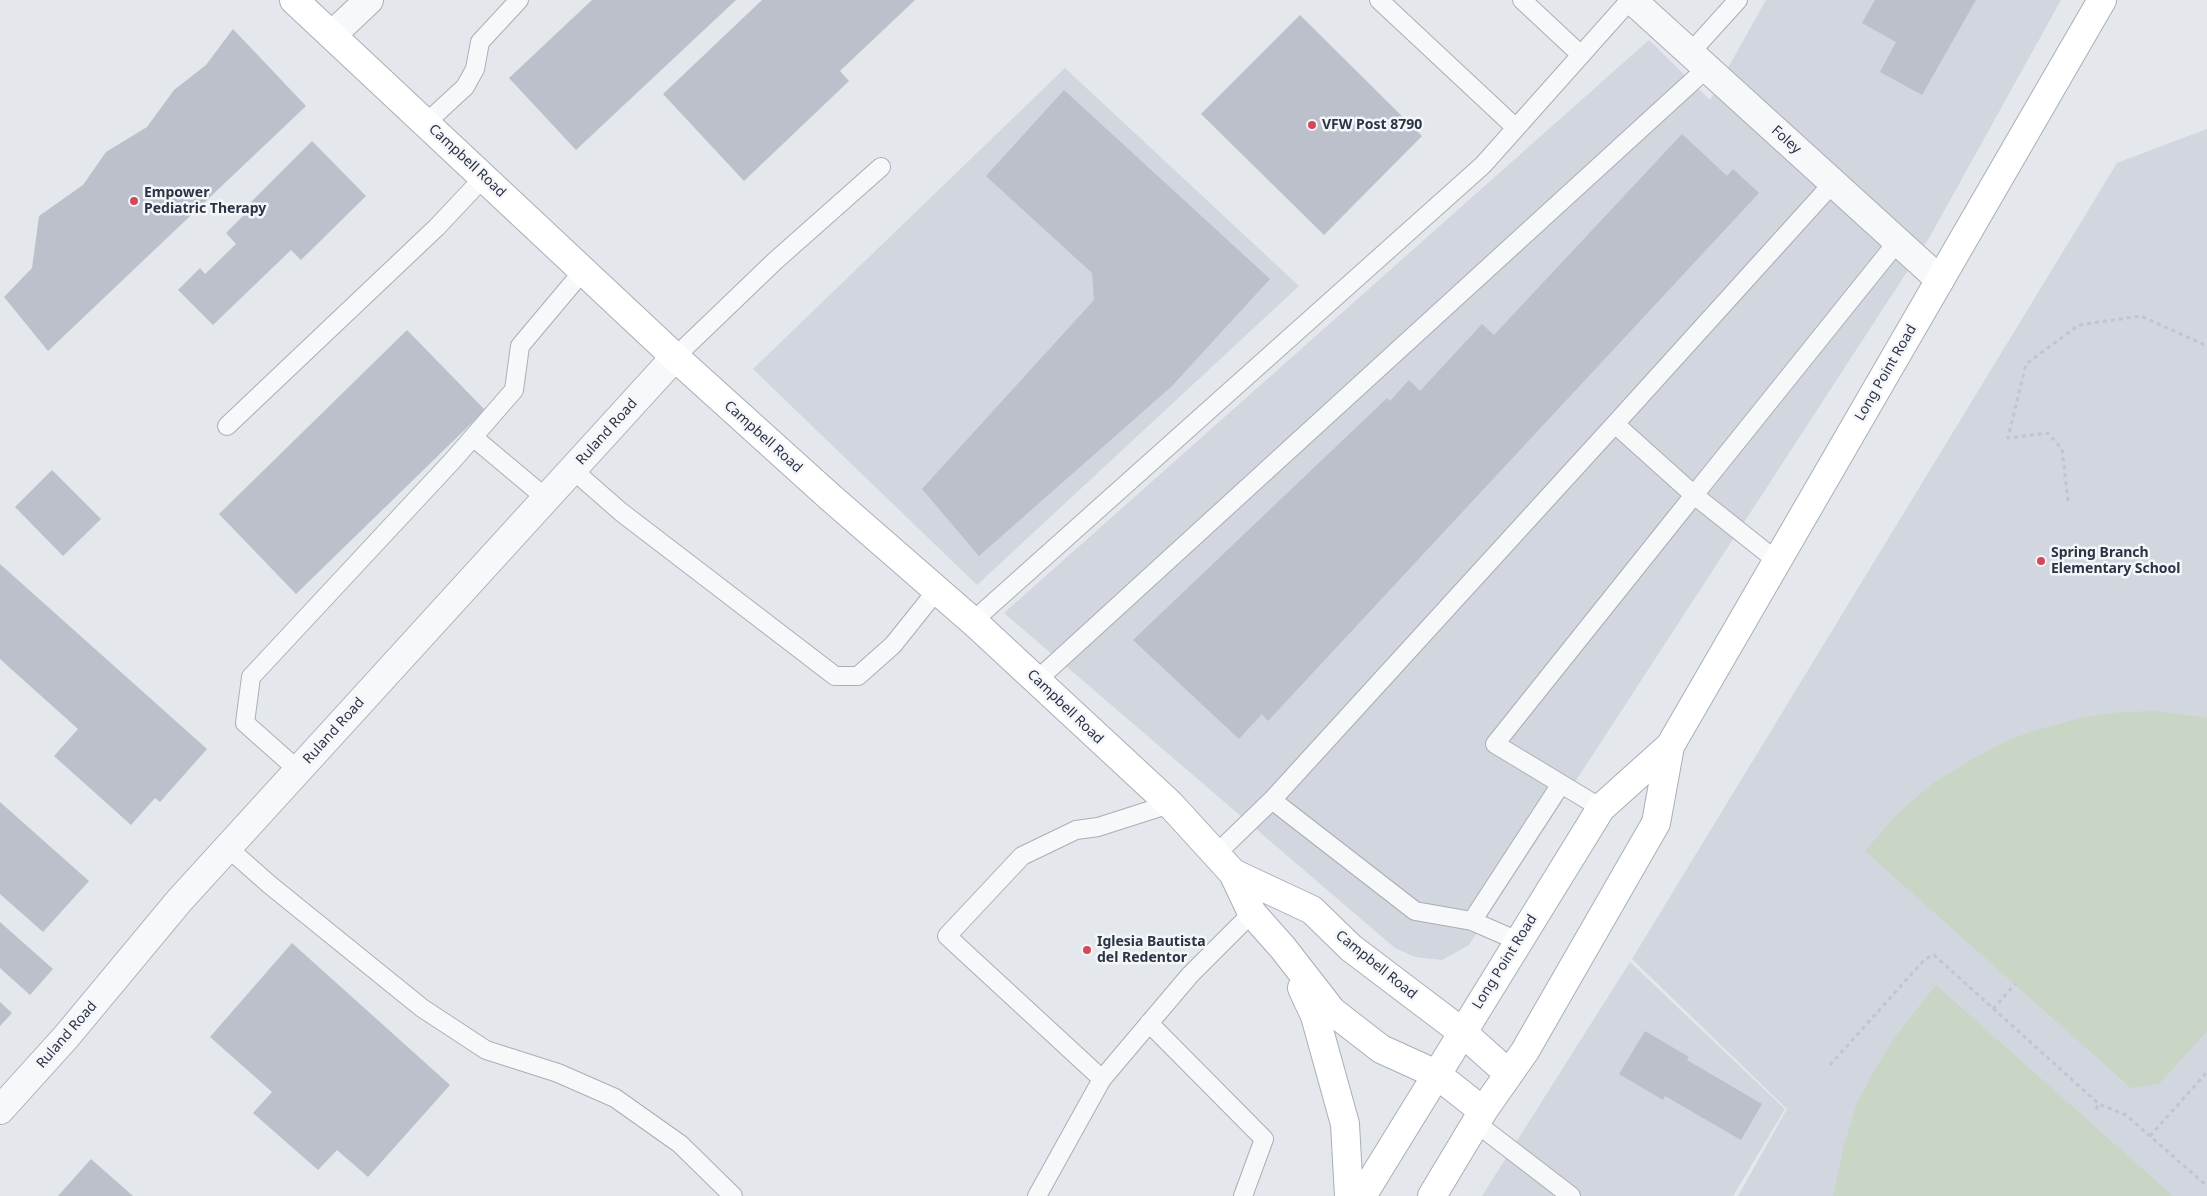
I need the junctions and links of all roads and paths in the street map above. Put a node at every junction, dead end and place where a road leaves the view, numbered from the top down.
1 (294, 0) edge
2 (369, 0) edge
3 (519, 0) edge
4 (1379, 0) edge
5 (1522, 0) edge
6 (1631, 0) edge
7 (1738, 0) edge
8 (2102, 0) edge
9 (332, 35) junction
10 (1581, 55) junction
11 (1698, 60) junction
12 (426, 123) junction
13 (1516, 128) junction
14 (881, 167) dead end
15 (484, 178) junction
16 (1833, 183) junction
17 (1898, 241) junction
18 (583, 271) junction
19 (1940, 280) junction
20 (2207, 346) edge
21 (675, 357) junction
22 (1615, 424) junction
23 (227, 426) dead end
24 (473, 438) junction
25 (573, 470) junction
26 (1694, 494) junction
27 (547, 499) junction
28 (2068, 501) dead end
29 (1778, 561) junction
30 (937, 590) junction
31 (973, 621) junction
32 (1037, 680) junction
33 (1670, 746) junction
34 (298, 770) junction
35 (1561, 784) junction
36 (1272, 800) junction
37 (1170, 804) junction
38 (1601, 808) junction
39 (228, 848) junction
40 (1224, 864) junction
41 (1252, 913) junction
42 (1472, 921) junction
43 (1518, 941) junction
44 (1283, 948) junction
45 (2015, 984) dead end
46 (1993, 1009) junction
47 (1149, 1023) junction
48 (1462, 1032) junction
49 (1830, 1065) dead end
50 (2207, 1072) edge
51 (1436, 1074) junction
52 (1509, 1074) junction
53 (1102, 1080) junction
54 (2099, 1104) junction
55 (2096, 1109) dead end
56 (0, 1110) edge
57 (1480, 1117) junction
58 (2150, 1136) junction
59 (2207, 1186) edge
60 (733, 1196) edge
61 (1037, 1196) edge
62 (1243, 1196) edge
63 (1349, 1196) edge
64 (1362, 1196) edge
65 (1432, 1196) edge
66 (1571, 1196) edge

1 - 9 main road, Campbell Road
2 - 9 street
3 - 12 lane
4 - 13 lane
5 - 10 lane
6 - 10 lane
6 - 11 street, Foley
7 - 11 lane
8 - 19 main road, Long Point Road
9 - 12 main road, Campbell Road
10 - 13 lane
11 - 16 street, Foley
11 - 32 lane
12 - 15 main road, Campbell Road
13 - 31 lane
14 - 21 lane
15 - 18 main road, Campbell Road
15 - 23 lane
16 - 17 street, Foley
16 - 22 lane
17 - 19 street, Foley
17 - 26 lane
18 - 21 main road, Campbell Road
18 - 24 lane
19 - 29 main road, Long Point Road
20 - 28 path
21 - 25 street, Ruland Road
21 - 30 main road, Campbell Road
22 - 26 lane
22 - 36 lane
24 - 27 lane
24 - 34 lane
25 - 27 street, Ruland Road
25 - 30 lane
26 - 29 lane
26 - 35 lane
27 - 34 street, Ruland Road
29 - 33 main road, Long Point Road
30 - 31 main road, Campbell Road
31 - 32 main road, Campbell Road
32 - 37 main road, Campbell Road
33 - 38 main road, Long Point Road
33 - 52 main road, Long Point Road
34 - 39 street, Ruland Road
35 - 38 lane
35 - 42 lane
36 - 40 lane
36 - 42 lane
37 - 40 main road, Campbell Road
37 - 53 lane
38 - 43 main road, Long Point Road
39 - 56 street, Ruland Road
39 - 60 lane
40 - 41 main road, Campbell Road
40 - 48 main road, Campbell Road
41 - 44 main road, Campbell Road
41 - 47 lane
42 - 43 lane
43 - 48 main road, Long Point Road
44 - 51 main road, Campbell Road
44 - 63 main road
45 - 46 path
46 - 49 path
46 - 54 path
47 - 53 lane
47 - 62 lane
48 - 51 main road, Long Point Road
48 - 52 main road, Campbell Road
50 - 58 path
51 - 57 main road, Campbell Road
51 - 64 main road, Long Point Road
52 - 57 main road, Long Point Road
53 - 61 lane
54 - 55 path
54 - 58 path
57 - 65 main road, Long Point Road
57 - 66 lane
58 - 59 path

